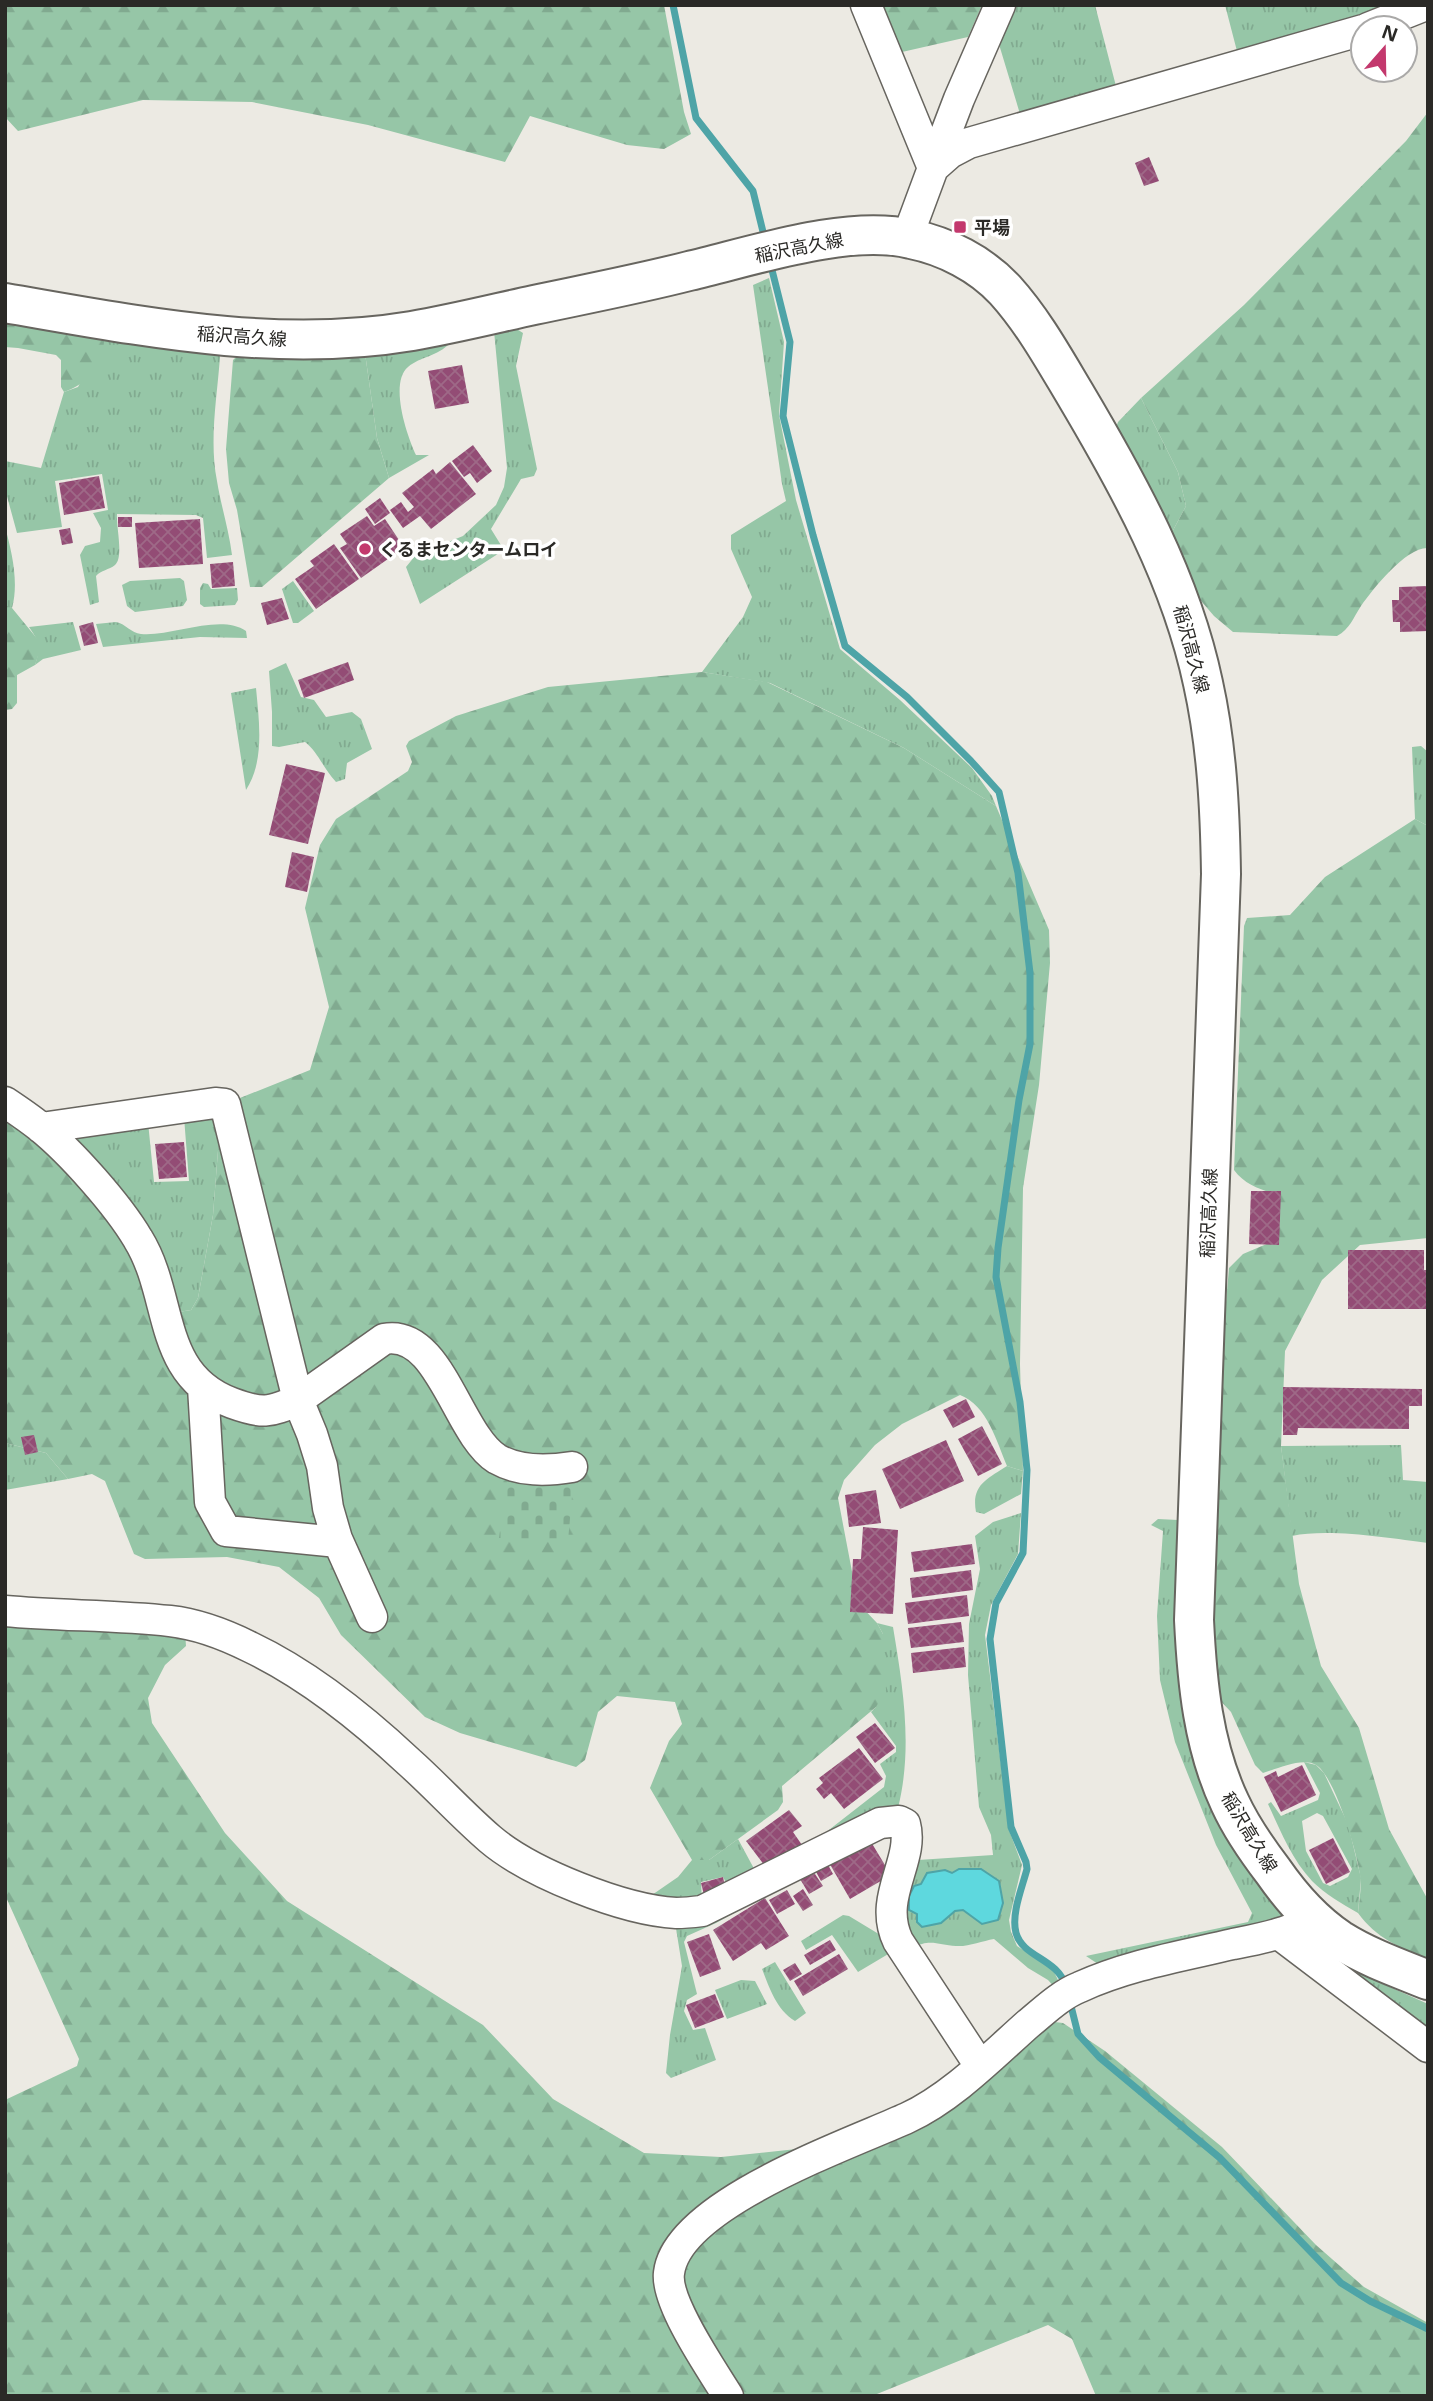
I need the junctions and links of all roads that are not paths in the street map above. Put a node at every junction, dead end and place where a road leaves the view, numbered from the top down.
1 (866, 5) edge
2 (1000, 5) edge
3 (1426, 5) edge
4 (1403, 14) edge
5 (1349, 34) edge
6 (933, 168) junction
7 (907, 238) junction
8 (5, 303) edge
9 (5, 1102) edge
10 (41, 1128) junction
11 (204, 1387) junction
12 (298, 1399) junction
13 (572, 1467) dead end
14 (338, 1542) junction
15 (5, 1611) edge
16 (372, 1617) dead end
17 (1314, 1919) junction
18 (1279, 1934) junction
19 (1428, 1980) edge
20 (1428, 2047) edge
21 (979, 2066) junction
22 (728, 2396) edge

1 - 6 street
2 - 6 street
3 - 4 street
5 - 6 street
6 - 7 street
7 - 8 main road, 稲沢高久線
7 - 17 main road, 稲沢高久線
9 - 10 street
10 - 11 street
10 - 12 street
11 - 12 street
11 - 14 street
12 - 13 street
12 - 14 street
14 - 16 street
15 - 21 street
17 - 18 street
17 - 19 main road, 稲沢高久線
18 - 20 street
18 - 21 street
21 - 22 street

